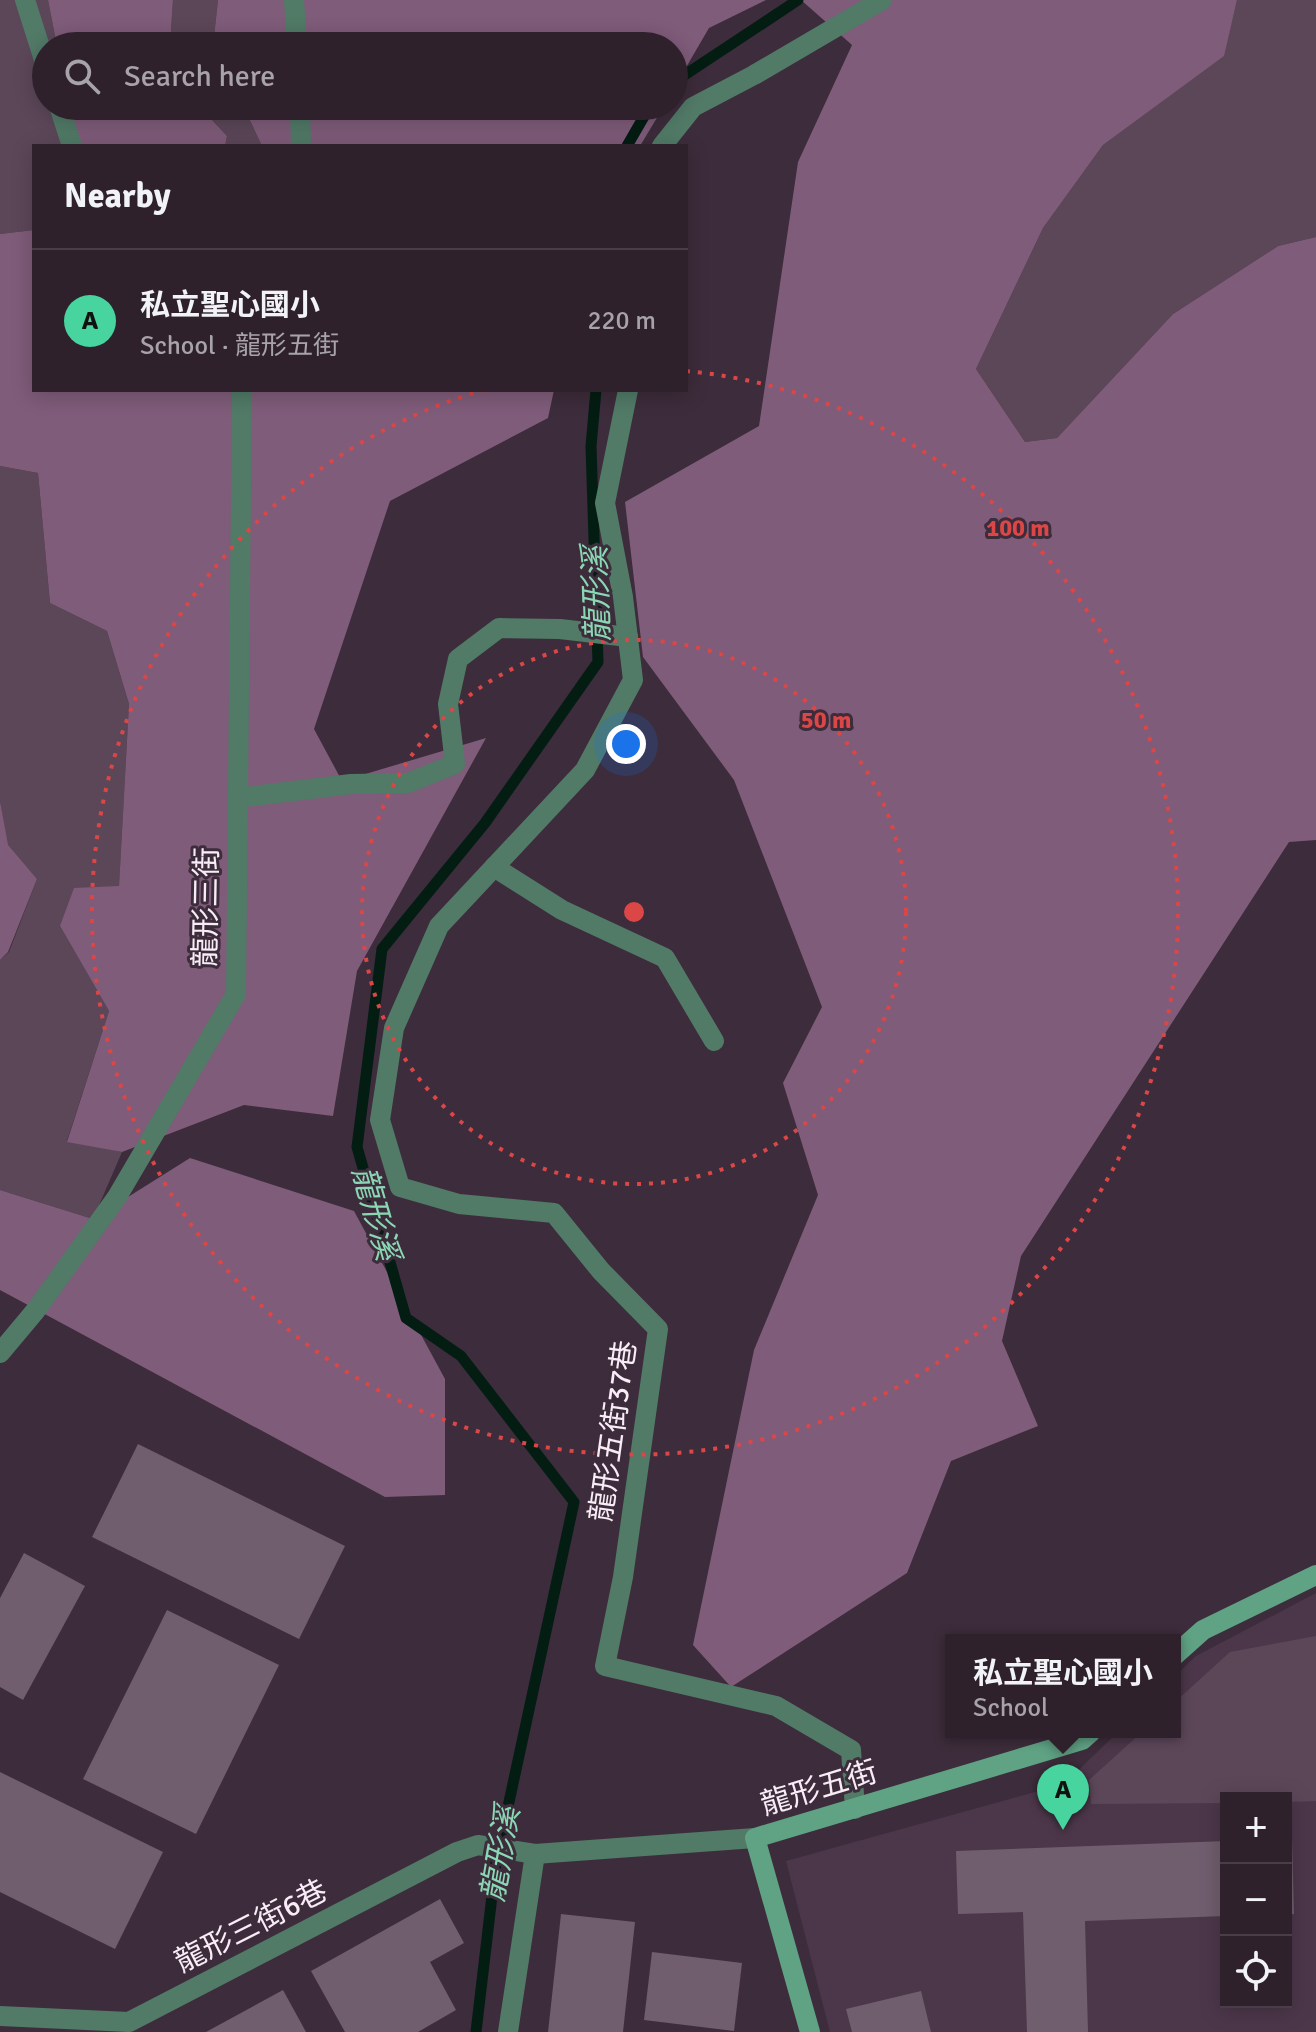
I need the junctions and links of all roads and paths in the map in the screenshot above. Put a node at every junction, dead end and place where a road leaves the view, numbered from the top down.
1 (25, 0) edge
2 (294, 0) edge
3 (882, 0) edge
4 (35, 32) edge
5 (296, 32) edge
6 (688, 113) edge
7 (64, 120) edge
8 (300, 120) edge
9 (683, 120) edge
10 (71, 144) edge
11 (301, 144) edge
12 (664, 144) edge
13 (242, 392) edge
14 (628, 392) edge
15 (628, 637) junction
16 (237, 798) junction
17 (494, 867) junction
18 (714, 1041) dead end
19 (0, 1353) edge
20 (1316, 1575) edge
21 (1181, 1650) edge
22 (1084, 1738) edge
23 (855, 1809) junction
24 (755, 1838) junction
25 (528, 1852) junction
26 (0, 2016) edge
27 (508, 2032) edge
28 (810, 2032) edge

1 - 4 street
2 - 5 street
3 - 6 street
7 - 10 street
8 - 11 street
9 - 12 street
13 - 16 street, 龍形三街
14 - 15 street, 龍形五街37巷
15 - 16 street
15 - 17 street, 龍形五街37巷
16 - 19 street, 龍形三街
17 - 18 street
17 - 23 street, 龍形五街37巷
20 - 21 street
22 - 23 street, 龍形五街
23 - 24 street, 龍形五街
24 - 25 street, 龍形三街6巷
24 - 28 street, 龍形五街
25 - 26 street, 龍形三街6巷
25 - 27 street

